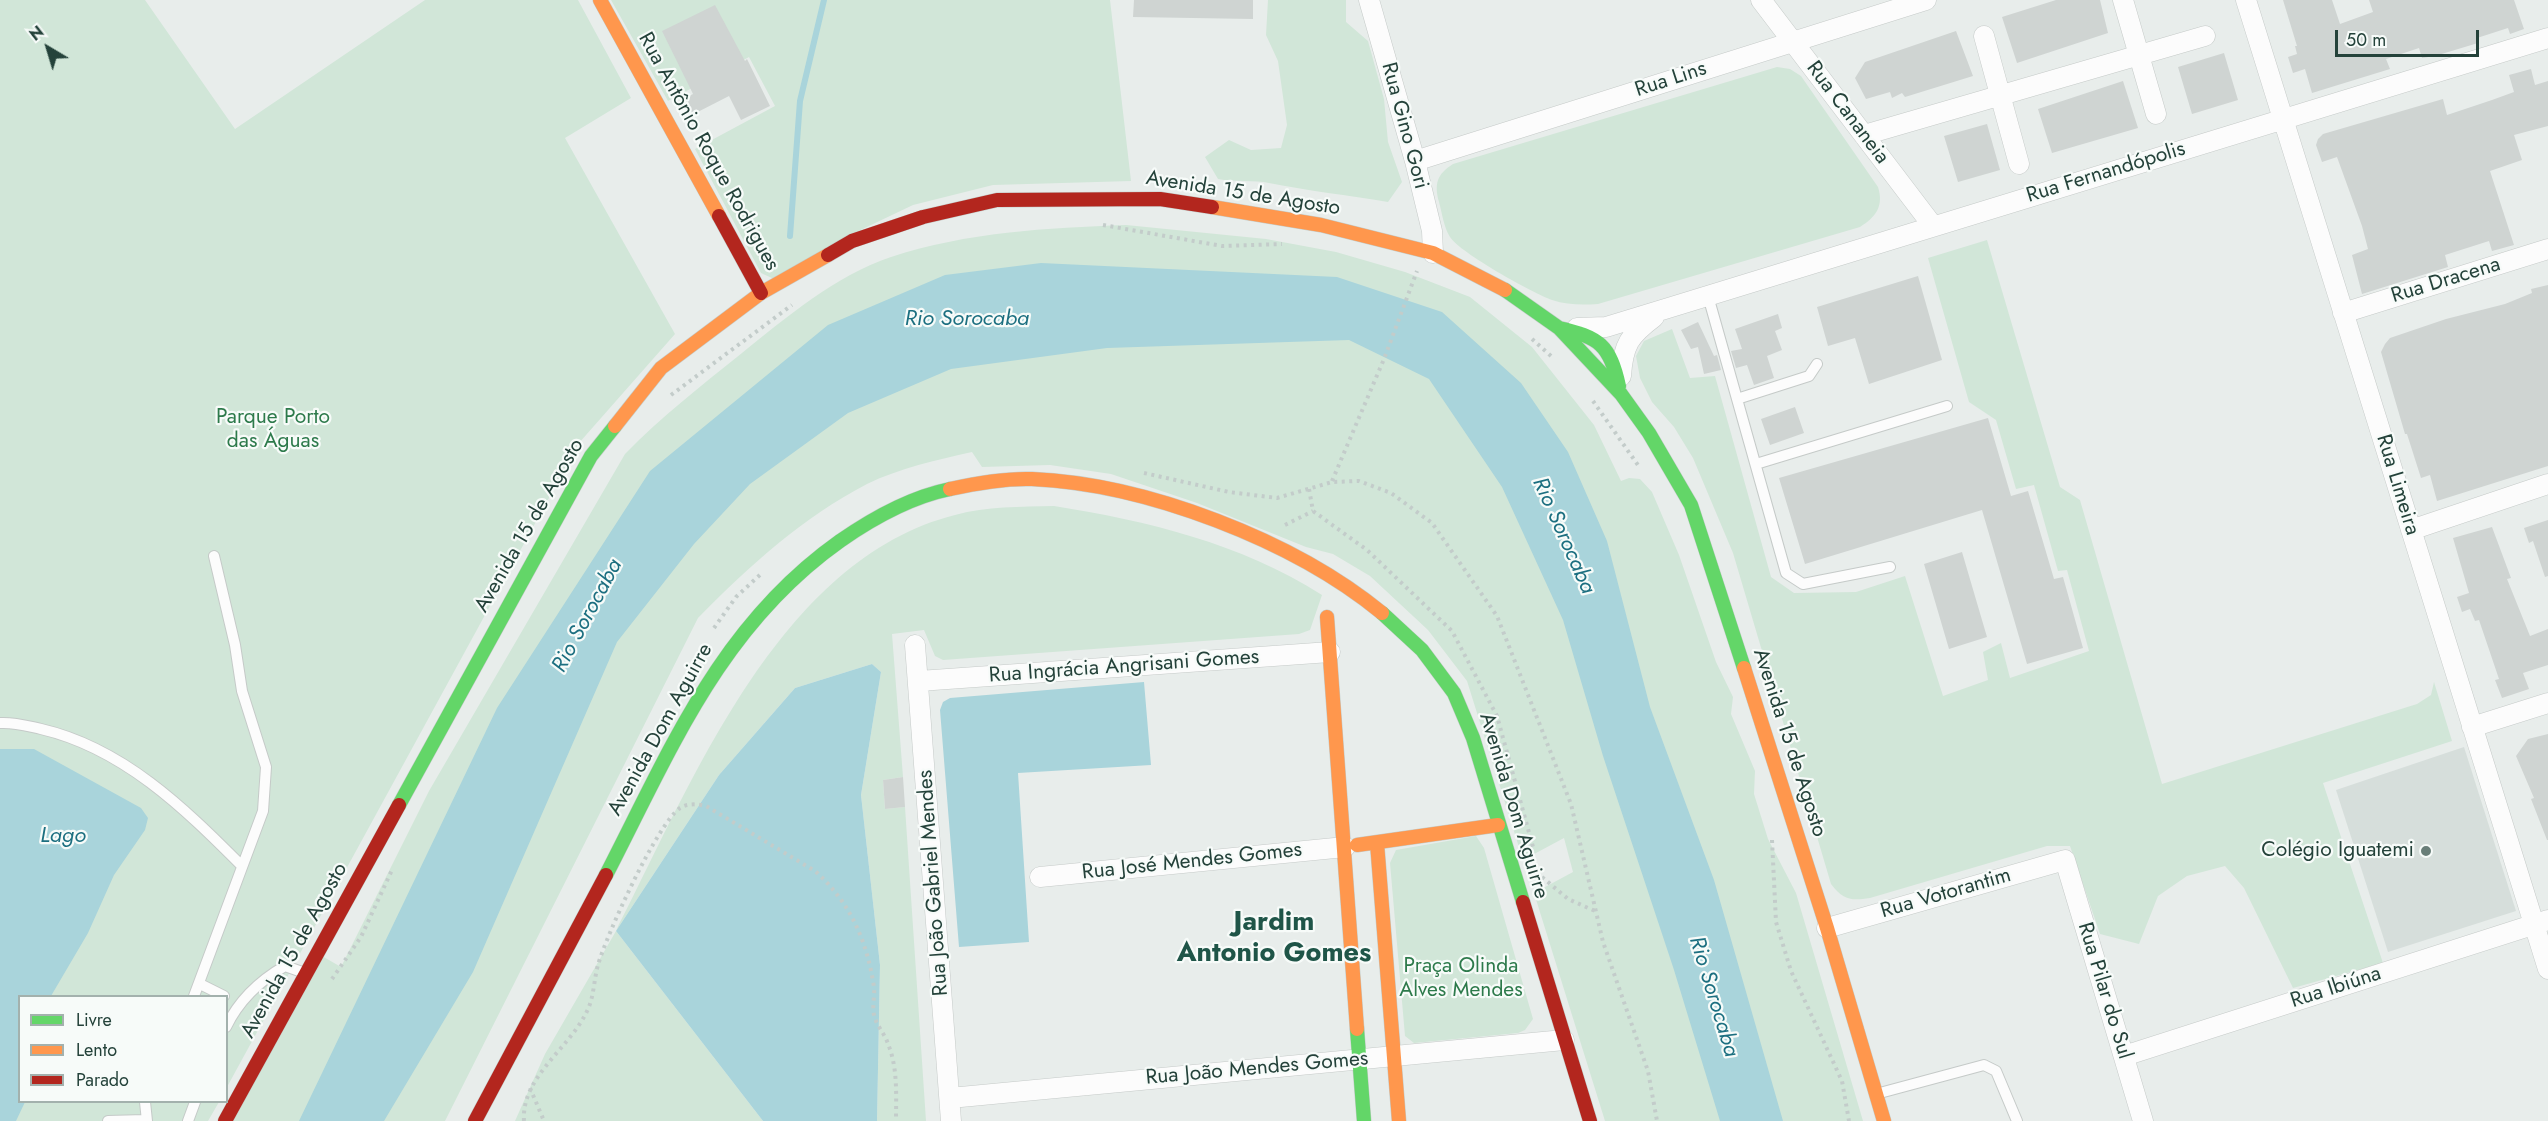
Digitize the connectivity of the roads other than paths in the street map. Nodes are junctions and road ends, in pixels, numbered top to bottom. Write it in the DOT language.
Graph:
graph roads {
  1 [pos="600,0"];
  2 [pos="1369,0"];
  3 [pos="1761,0"];
  4 [pos="1926,0"];
  5 [pos="2123,0"];
  6 [pos="2246,0"];
  7 [pos="1984,36"];
  8 [pos="2205,36"];
  9 [pos="2548,38"];
  10 [pos="1793,42"];
  11 [pos="2139,55"];
  12 [pos="2000,96"];
  13 [pos="2156,114"];
  14 [pos="2283,118"];
  15 [pos="1864,135"];
  16 [pos="1415,160"];
  17 [pos="2019,164"];
  18 [pos="1933,226"];
  19 [pos="2548,249"];
  20 [pos="1432,253"];
  21 [pos="761,293"];
  22 [pos="1708,296"];
  23 [pos="1665,309"];
  24 [pos="2343,313"];
  25 [pos="1606,327"];
  26 [pos="1559,328"];
  27 [pos="1632,334"];
  28 [pos="1579,338"];
  29 [pos="1604,364"];
  30 [pos="1817,364"];
  31 [pos="1621,394"];
  32 [pos="1737,399"];
  33 [pos="1947,406"];
  34 [pos="1756,464"];
  35 [pos="2548,484"];
  36 [pos="2410,530"];
  37 [pos="214,556"];
  38 [pos="1890,567"];
  39 [pos="1328,617"];
  40 [pos="915,645"];
  41 [pos="1330,652"];
  42 [pos="919,681"];
  43 [pos="2548,703"];
  44 [pos="0,723"];
  45 [pos="2472,727"];
  46 [pos="1498,825"];
  47 [pos="1377,843"];
  48 [pos="1345,847"];
  49 [pos="2065,860"];
  50 [pos="241,865"];
  51 [pos="1040,878"];
  52 [pos="2541,923"];
  53 [pos="1827,928"];
  54 [pos="2548,969"];
  55 [pos="306,973"];
  56 [pos="200,984"];
  57 [pos="194,995"];
  58 [pos="221,995"];
  59 [pos="228,999"];
  60 [pos="239,1005"];
  61 [pos="228,1024"];
  62 [pos="1564,1040"];
  63 [pos="1395,1056"];
  64 [pos="2124,1056"];
  65 [pos="1360,1059"];
  66 [pos="1876,1094"];
  67 [pos="950,1098"];
  68 [pos="145,1103"];
  69 [pos="194,1103"];
  70 [pos="146,1120"];
  71 [pos="108,1121"];
  72 [pos="188,1121"];
  73 [pos="225,1121"];
  74 [pos="475,1121"];
  75 [pos="951,1121"];
  76 [pos="1364,1121"];
  77 [pos="1399,1121"];
  78 [pos="1590,1121"];
  79 [pos="1884,1121"];
  80 [pos="2017,1121"];
  81 [pos="2143,1121"];
  1 -- 21 [label="main road, Rua Antônio Roque Rodrigues"];
  2 -- 16 [label="street, Rua Gino Gori"];
  3 -- 10 [label="street, Rua Cananeia"];
  4 -- 10 [label="street, Rua Lins"];
  5 -- 11 [label="street"];
  6 -- 14 [label="street, Rua Limeira"];
  7 -- 12 [label="street"];
  8 -- 11 [label="street"];
  9 -- 14 [label="street, Rua Fernandópolis"];
  10 -- 15 [label="street, Rua Cananeia"];
  10 -- 16 [label="street, Rua Lins"];
  11 -- 12 [label="street"];
  11 -- 13 [label="street"];
  12 -- 15 [label="street"];
  12 -- 17 [label="street"];
  14 -- 18 [label="street, Rua Fernandópolis"];
  14 -- 24 [label="street, Rua Limeira"];
  15 -- 18 [label="street, Rua Cananeia"];
  16 -- 20 [label="street, Rua Gino Gori"];
  18 -- 22 [label="street, Rua Fernandópolis"];
  19 -- 24 [label="street, Rua Dracena"];
  20 -- 21 [label="main road, Avenida 15 de Agosto"];
  20 -- 26 [label="main road, Avenida 15 de Agosto"];
  21 -- 55 [label="main road, Avenida 15 de Agosto"];
  22 -- 23 [label="street, Rua Fernandópolis"];
  22 -- 32 [label="lane"];
  23 -- 25 [label="street, Rua Fernandópolis"];
  23 -- 27 [label="street, Rua Fernandópolis"];
  24 -- 36 [label="street, Rua Limeira"];
  25 -- 26 [label="street, Rua Fernandópolis"];
  25 -- 28 [label="street"];
  26 -- 28 [label="main road, Avenida 15 de Agosto"];
  27 -- 29 [label="street, Rua Fernandópolis"];
  27 -- 31 [label="street"];
  28 -- 29 [label="main road, Avenida 15 de Agosto"];
  28 -- 29 [label="main road, Avenida 15 de Agosto"];
  29 -- 31 [label="main road, Avenida 15 de Agosto"];
  30 -- 32 [label="lane"];
  31 -- 53 [label="main road, Avenida 15 de Agosto"];
  32 -- 34 [label="lane"];
  33 -- 34 [label="lane"];
  34 -- 38 [label="lane"];
  35 -- 36 [label="street"];
  36 -- 45 [label="street, Rua Limeira"];
  37 -- 50 [label="lane"];
  39 -- 41 [label="main road"];
  40 -- 42 [label="street, Rua João Gabriel Mendes"];
  41 -- 42 [label="street, Rua Ingrácia Angrisani Gomes"];
  41 -- 48 [label="main road"];
  42 -- 67 [label="street, Rua João Gabriel Mendes"];
  43 -- 45 [label="street"];
  44 -- 50 [label="lane"];
  45 -- 52 [label="street, Rua Limeira"];
  46 -- 47 [label="main road"];
  46 -- 62 [label="main road, Avenida Dom Aguirre"];
  46 -- 74 [label="main road, Avenida Dom Aguirre"];
  47 -- 48 [label="main road"];
  47 -- 63 [label="main road"];
  48 -- 51 [label="street, Rua José Mendes Gomes"];
  48 -- 65 [label="main road"];
  49 -- 53 [label="street, Rua Votorantim"];
  49 -- 64 [label="street, Rua Pilar do Sul"];
  50 -- 56 [label="lane"];
  52 -- 54 [label="street, Rua Limeira"];
  52 -- 64 [label="street, Rua Ibiúna"];
  53 -- 66 [label="main road, Avenida 15 de Agosto"];
  55 -- 60 [label="lane"];
  55 -- 73 [label="main road, Avenida 15 de Agosto"];
  56 -- 57 [label="lane"];
  56 -- 58 [label="lane"];
  59 -- 60 [label="lane"];
  60 -- 61 [label="lane"];
  62 -- 63 [label="street, Rua João Mendes Gomes"];
  62 -- 78 [label="main road, Avenida Dom Aguirre"];
  63 -- 65 [label="street, Rua João Mendes Gomes"];
  63 -- 77 [label="main road"];
  64 -- 81 [label="street, Rua Pilar do Sul"];
  65 -- 67 [label="street, Rua João Mendes Gomes"];
  65 -- 76 [label="main road"];
  66 -- 79 [label="main road, Avenida 15 de Agosto"];
  66 -- 80 [label="lane"];
  67 -- 75 [label="street, Rua João Gabriel Mendes"];
  68 -- 70 [label="lane"];
  69 -- 72 [label="lane"];
  70 -- 71 [label="lane"];
}
